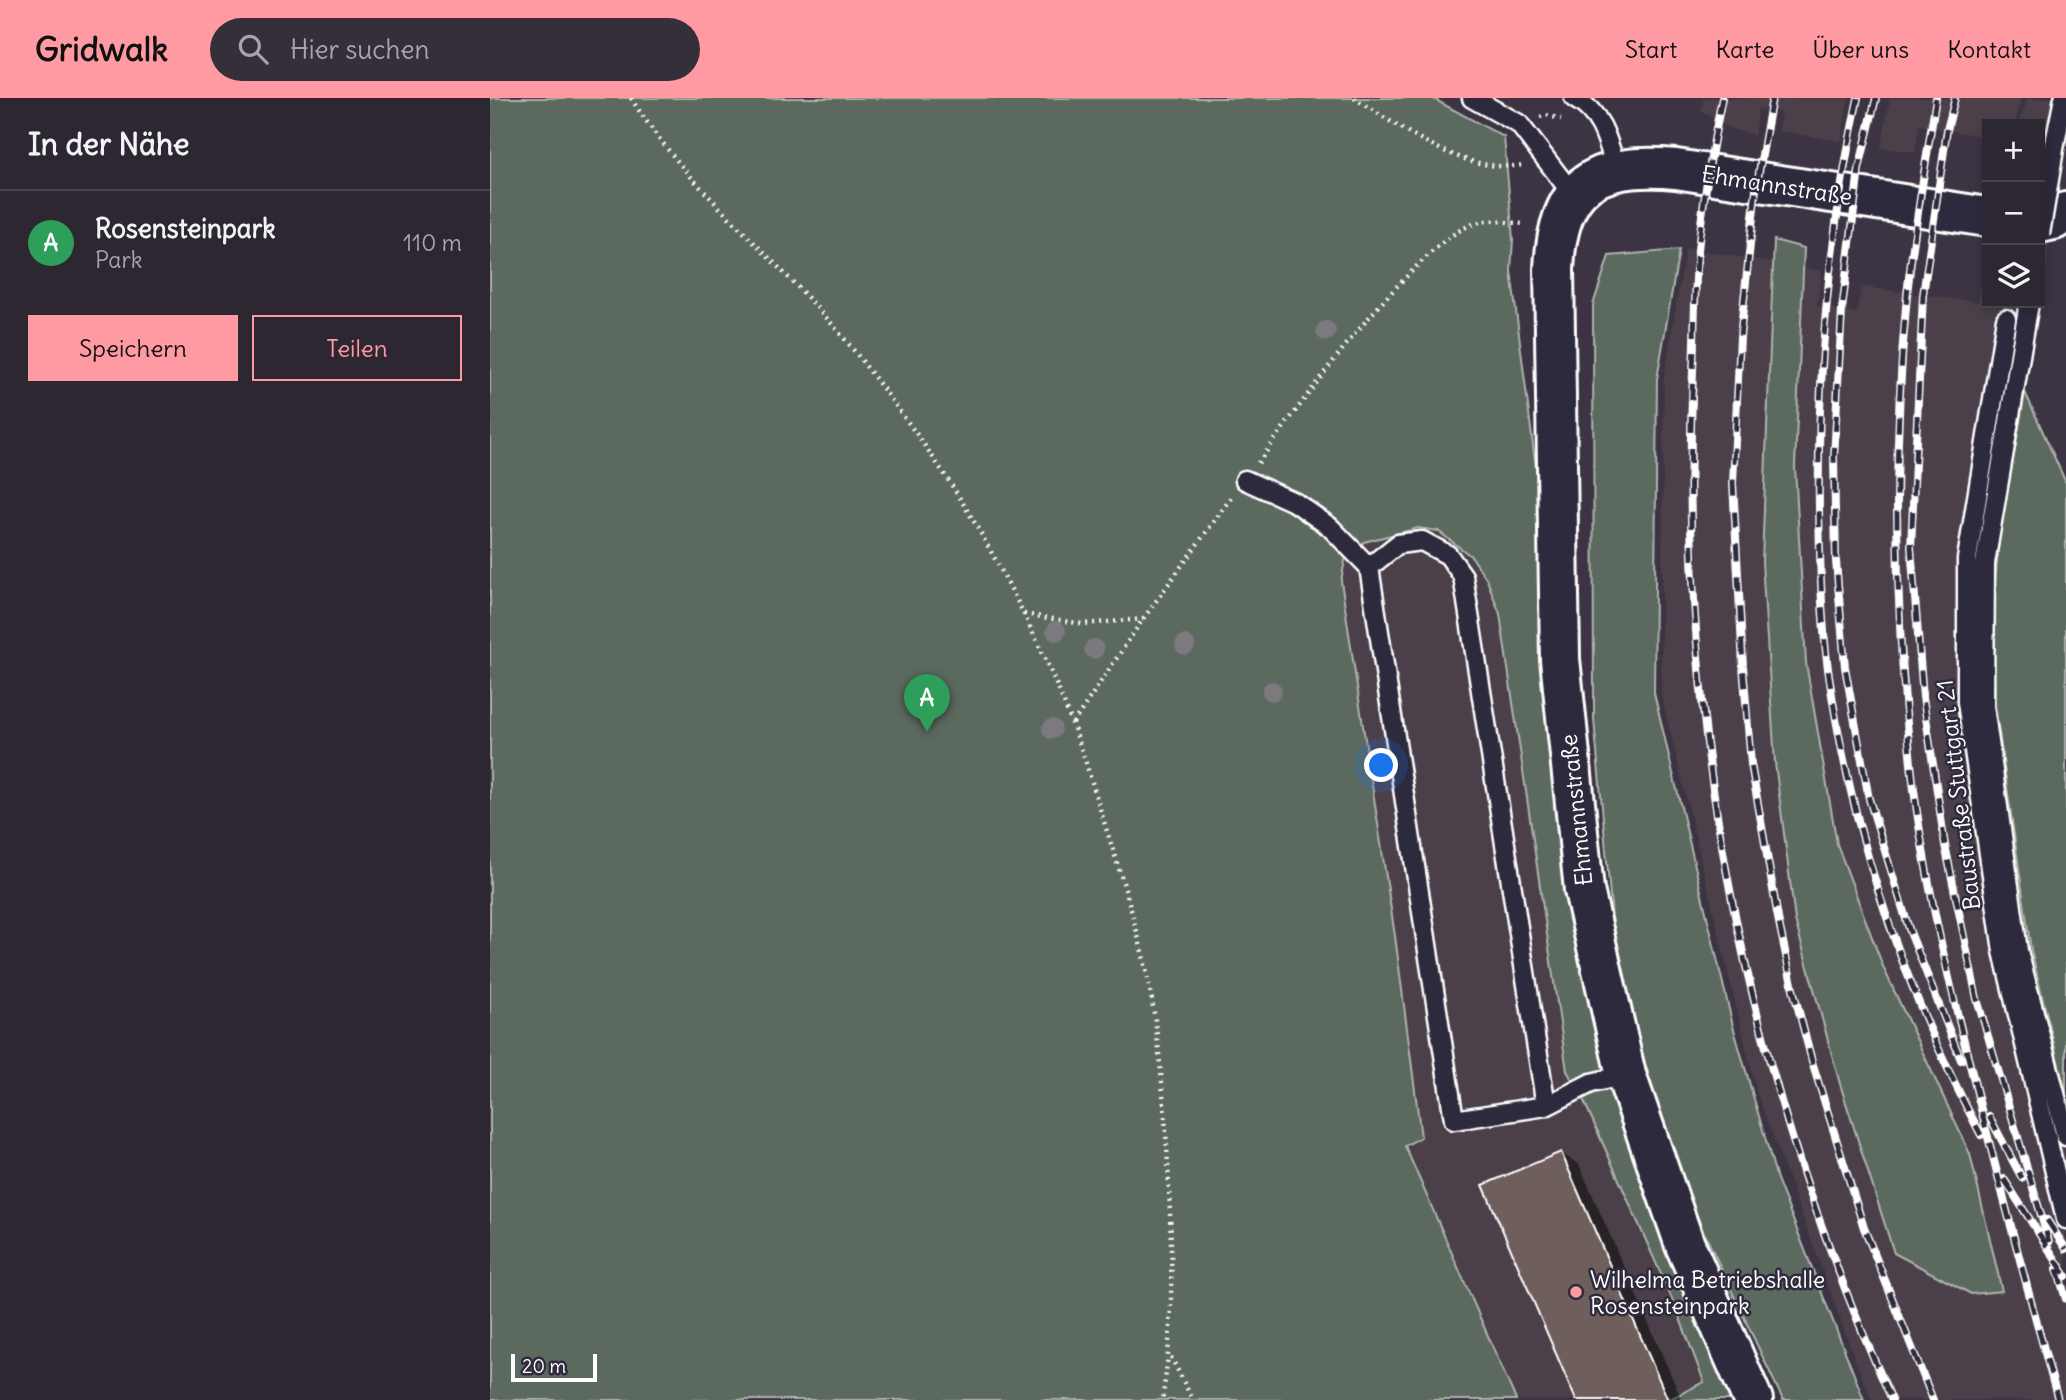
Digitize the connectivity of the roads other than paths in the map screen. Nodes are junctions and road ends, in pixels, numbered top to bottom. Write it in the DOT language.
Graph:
graph roads {
  1 [pos="1472,98"];
  2 [pos="1574,98"];
  3 [pos="2064,98"];
  4 [pos="1616,169"];
  5 [pos="1574,196"];
  6 [pos="2045,201"];
  7 [pos="2066,212"];
  8 [pos="1982,216"];
  9 [pos="2045,222"];
  10 [pos="2028,310"];
  11 [pos="2006,319"];
  12 [pos="1245,480"];
  13 [pos="1369,567"];
  14 [pos="1626,1075"];
  15 [pos="1546,1106"];
  16 [pos="2066,1136"];
  17 [pos="2066,1219"];
  18 [pos="1753,1400"];
  1 -- 5 [label="lane"];
  2 -- 4 [label="lane"];
  3 -- 6 [label="lane, bridge"];
  4 -- 5 [label="street, Ehmannstraße"];
  4 -- 8 [label="street, Ehmannstraße"];
  5 -- 14 [label="street, Ehmannstraße"];
  7 -- 9 [label="street"];
  10 -- 16 [label="lane, Baustraße Stuttgart 21"];
  11 -- 17 [label="lane, Baustraße Stuttgart 21"];
  12 -- 13 [label="lane"];
  13 -- 15 [label="lane"];
  13 -- 15 [label="lane"];
  14 -- 15 [label="lane"];
  14 -- 18 [label="street, Ehmannstraße"];
}
